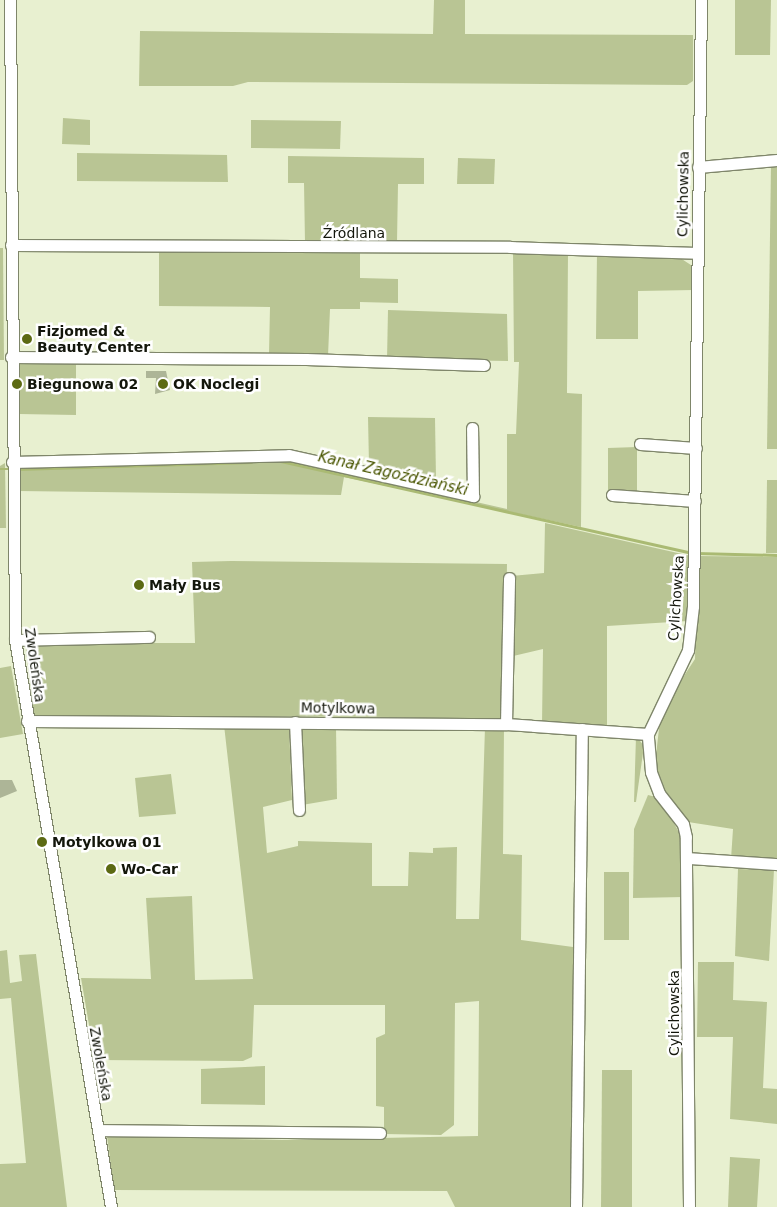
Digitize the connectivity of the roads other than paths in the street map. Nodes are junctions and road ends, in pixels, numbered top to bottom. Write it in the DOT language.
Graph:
graph roads {
  1 [pos="10,0"];
  2 [pos="701,0"];
  3 [pos="777,160"];
  4 [pos="698,167"];
  5 [pos="11,245"];
  6 [pos="697,253"];
  7 [pos="12,357"];
  8 [pos="484,365"];
  9 [pos="0,414"];
  10 [pos="12,414"];
  11 [pos="472,428"];
  12 [pos="640,444"];
  13 [pos="696,448"];
  14 [pos="12,467"];
  15 [pos="612,495"];
  16 [pos="696,501"];
  17 [pos="509,578"];
  18 [pos="150,637"];
  19 [pos="15,640"];
  20 [pos="27,721"];
  21 [pos="295,722"];
  22 [pos="506,724"];
  23 [pos="582,729"];
  24 [pos="648,734"];
  25 [pos="299,810"];
  26 [pos="688,858"];
  27 [pos="777,864"];
  28 [pos="98,1130"];
  29 [pos="380,1133"];
  30 [pos="110,1207"];
  31 [pos="576,1207"];
  32 [pos="689,1207"];
  1 -- 5 [label="street, Zwoleńska"];
  2 -- 4 [label="street, Cylichowska"];
  3 -- 4 [label="street"];
  4 -- 6 [label="street, Cylichowska"];
  5 -- 6 [label="street, Źródlana"];
  5 -- 7 [label="street, Zwoleńska"];
  6 -- 13 [label="street, Cylichowska"];
  7 -- 8 [label="street"];
  7 -- 10 [label="street, Zwoleńska"];
  9 -- 10 [label="street"];
  10 -- 14 [label="street, Zwoleńska"];
  11 -- 14 [label="street"];
  12 -- 13 [label="street"];
  13 -- 16 [label="street, Cylichowska"];
  14 -- 19 [label="street, Zwoleńska"];
  15 -- 16 [label="street"];
  16 -- 24 [label="street, Cylichowska"];
  17 -- 22 [label="street"];
  18 -- 19 [label="street"];
  19 -- 20 [label="street, Zwoleńska"];
  20 -- 21 [label="street, Motylkowa"];
  20 -- 28 [label="street, Zwoleńska"];
  21 -- 22 [label="street, Motylkowa"];
  21 -- 25 [label="street"];
  22 -- 23 [label="street, Motylkowa"];
  23 -- 24 [label="street, Motylkowa"];
  23 -- 31 [label="street"];
  24 -- 26 [label="street, Cylichowska"];
  26 -- 27 [label="street"];
  26 -- 32 [label="street, Cylichowska"];
  28 -- 29 [label="street"];
  28 -- 30 [label="street, Zwoleńska"];
}
